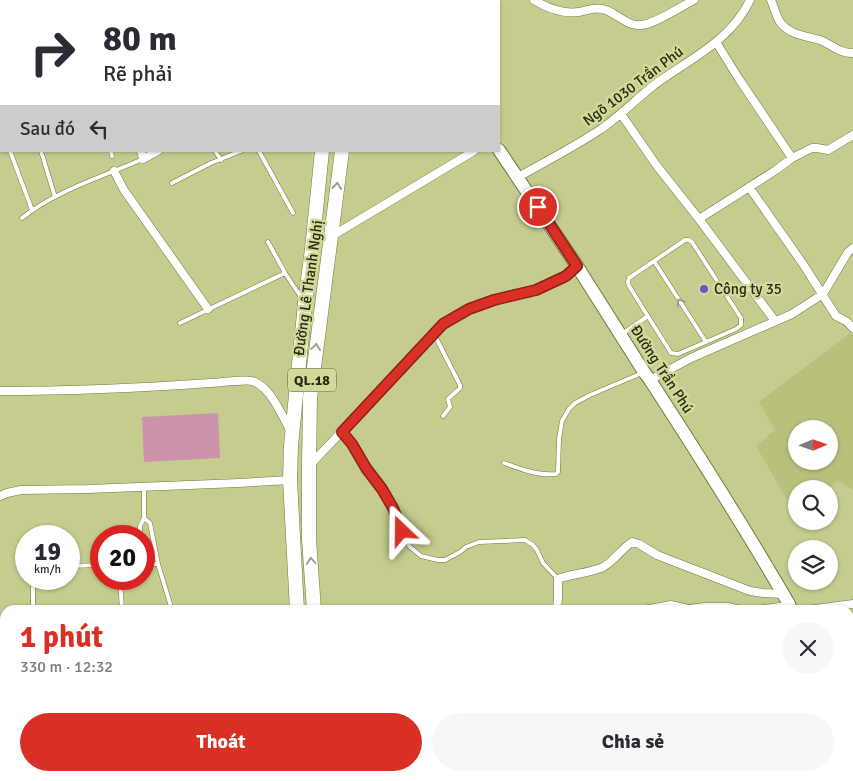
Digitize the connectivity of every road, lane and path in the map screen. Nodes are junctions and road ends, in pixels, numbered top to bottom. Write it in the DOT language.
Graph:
graph roads {
  1 [pos="534,0"];
  2 [pos="694,0"];
  3 [pos="750,0"];
  4 [pos="771,0"];
  5 [pos="716,42"];
  6 [pos="853,53"];
  7 [pos="621,114"];
  8 [pos="853,135"];
  9 [pos="500,151"];
  10 [pos="11,152"];
  11 [pos="41,152"];
  12 [pos="216,152"];
  13 [pos="239,152"];
  14 [pos="260,152"];
  15 [pos="322,152"];
  16 [pos="342,152"];
  17 [pos="472,152"];
  18 [pos="142,155"];
  19 [pos="792,158"];
  20 [pos="220,160"];
  21 [pos="114,172"];
  22 [pos="518,178"];
  23 [pos="172,184"];
  24 [pos="749,187"];
  25 [pos="55,197"];
  26 [pos="32,210"];
  27 [pos="293,213"];
  28 [pos="22,218"];
  29 [pos="699,219"];
  30 [pos="332,236"];
  31 [pos="268,242"];
  32 [pos="853,248"];
  33 [pos="654,262"];
  34 [pos="577,266"];
  35 [pos="285,273"];
  36 [pos="823,294"];
  37 [pos="305,303"];
  38 [pos="208,309"];
  39 [pos="648,316"];
  40 [pos="775,322"];
  41 [pos="180,323"];
  42 [pos="853,328"];
  43 [pos="434,334"];
  44 [pos="620,335"];
  45 [pos="706,342"];
  46 [pos="647,376"];
  47 [pos="0,391"];
  48 [pos="443,416"];
  49 [pos="342,432"];
  50 [pos="292,434"];
  51 [pos="504,463"];
  52 [pos="309,467"];
  53 [pos="290,480"];
  54 [pos="144,486"];
  55 [pos="0,496"];
  56 [pos="144,518"];
  57 [pos="140,525"];
  58 [pos="158,564"];
  59 [pos="558,579"];
  60 [pos="33,590"];
  61 [pos="121,590"];
  62 [pos="788,602"];
  63 [pos="33,605"];
  64 [pos="122,605"];
  65 [pos="170,605"];
  66 [pos="297,605"];
  67 [pos="314,605"];
  68 [pos="557,605"];
  69 [pos="660,605"];
  70 [pos="680,605"];
  71 [pos="704,605"];
  72 [pos="728,605"];
  73 [pos="771,605"];
  1 -- 2 [label="street"];
  3 -- 5 [label="street, Ngõ 1030 Trần Phú"];
  4 -- 6 [label="street"];
  5 -- 7 [label="street, Ngõ 1030 Trần Phú"];
  5 -- 19 [label="street"];
  7 -- 22 [label="street, Ngõ 1030 Trần Phú"];
  7 -- 29 [label="street"];
  8 -- 19 [label="street"];
  9 -- 22 [label="main road, Đường Trần Phú"];
  10 -- 26 [label="lane"];
  11 -- 25 [label="lane"];
  12 -- 20 [label="lane"];
  13 -- 20 [label="lane"];
  14 -- 27 [label="lane"];
  15 -- 37 [label="highway, Đường Lê Thanh Nghị / QL.18"];
  30 -- 16 [label="highway, Đường Lê Thanh Nghị / QL.18, one-way"];
  17 -- 30 [label="street"];
  18 -- 21 [label="lane"];
  19 -- 24 [label="street"];
  20 -- 23 [label="lane"];
  21 -- 25 [label="lane"];
  21 -- 38 [label="street"];
  22 -- 34 [label="main road, Đường Trần Phú"];
  24 -- 29 [label="street"];
  24 -- 36 [label="street"];
  25 -- 26 [label="lane"];
  26 -- 28 [label="lane"];
  29 -- 40 [label="street"];
  52 -- 30 [label="highway, Đường Lê Thanh Nghị / QL.18, one-way"];
  31 -- 35 [label="lane"];
  32 -- 36 [label="street"];
  33 -- 39 [label="lane"];
  45 -- 33 [label="lane, one-way"];
  33 -- 45 [label="lane"];
  34 -- 43 [label="street"];
  34 -- 44 [label="main road, Đường Trần Phú"];
  35 -- 37 [label="lane"];
  35 -- 38 [label="lane"];
  36 -- 40 [label="street"];
  36 -- 42 [label="street"];
  37 -- 50 [label="highway, Đường Lê Thanh Nghị / QL.18"];
  38 -- 41 [label="lane"];
  39 -- 44 [label="lane"];
  39 -- 45 [label="lane"];
  40 -- 46 [label="street"];
  43 -- 48 [label="lane"];
  43 -- 49 [label="street"];
  44 -- 46 [label="main road, Đường Trần Phú"];
  46 -- 51 [label="lane"];
  46 -- 62 [label="main road, Đường Trần Phú"];
  47 -- 50 [label="street"];
  49 -- 52 [label="street"];
  49 -- 59 [label="lane"];
  50 -- 53 [label="highway, Đường Lê Thanh Nghị / QL.18"];
  67 -- 52 [label="highway, Đường Lê Thanh Nghị / QL.18, one-way"];
  53 -- 54 [label="street"];
  53 -- 66 [label="highway, Đường Lê Thanh Nghị / QL.18"];
  54 -- 55 [label="street"];
  54 -- 56 [label="lane"];
  56 -- 57 [label="lane"];
  56 -- 58 [label="lane"];
  58 -- 65 [label="lane"];
  59 -- 62 [label="street"];
  59 -- 68 [label="street"];
  60 -- 63 [label="lane"];
  61 -- 64 [label="lane"];
  62 -- 73 [label="lane"];
  69 -- 70 [label="lane"];
  71 -- 72 [label="lane"];
}
